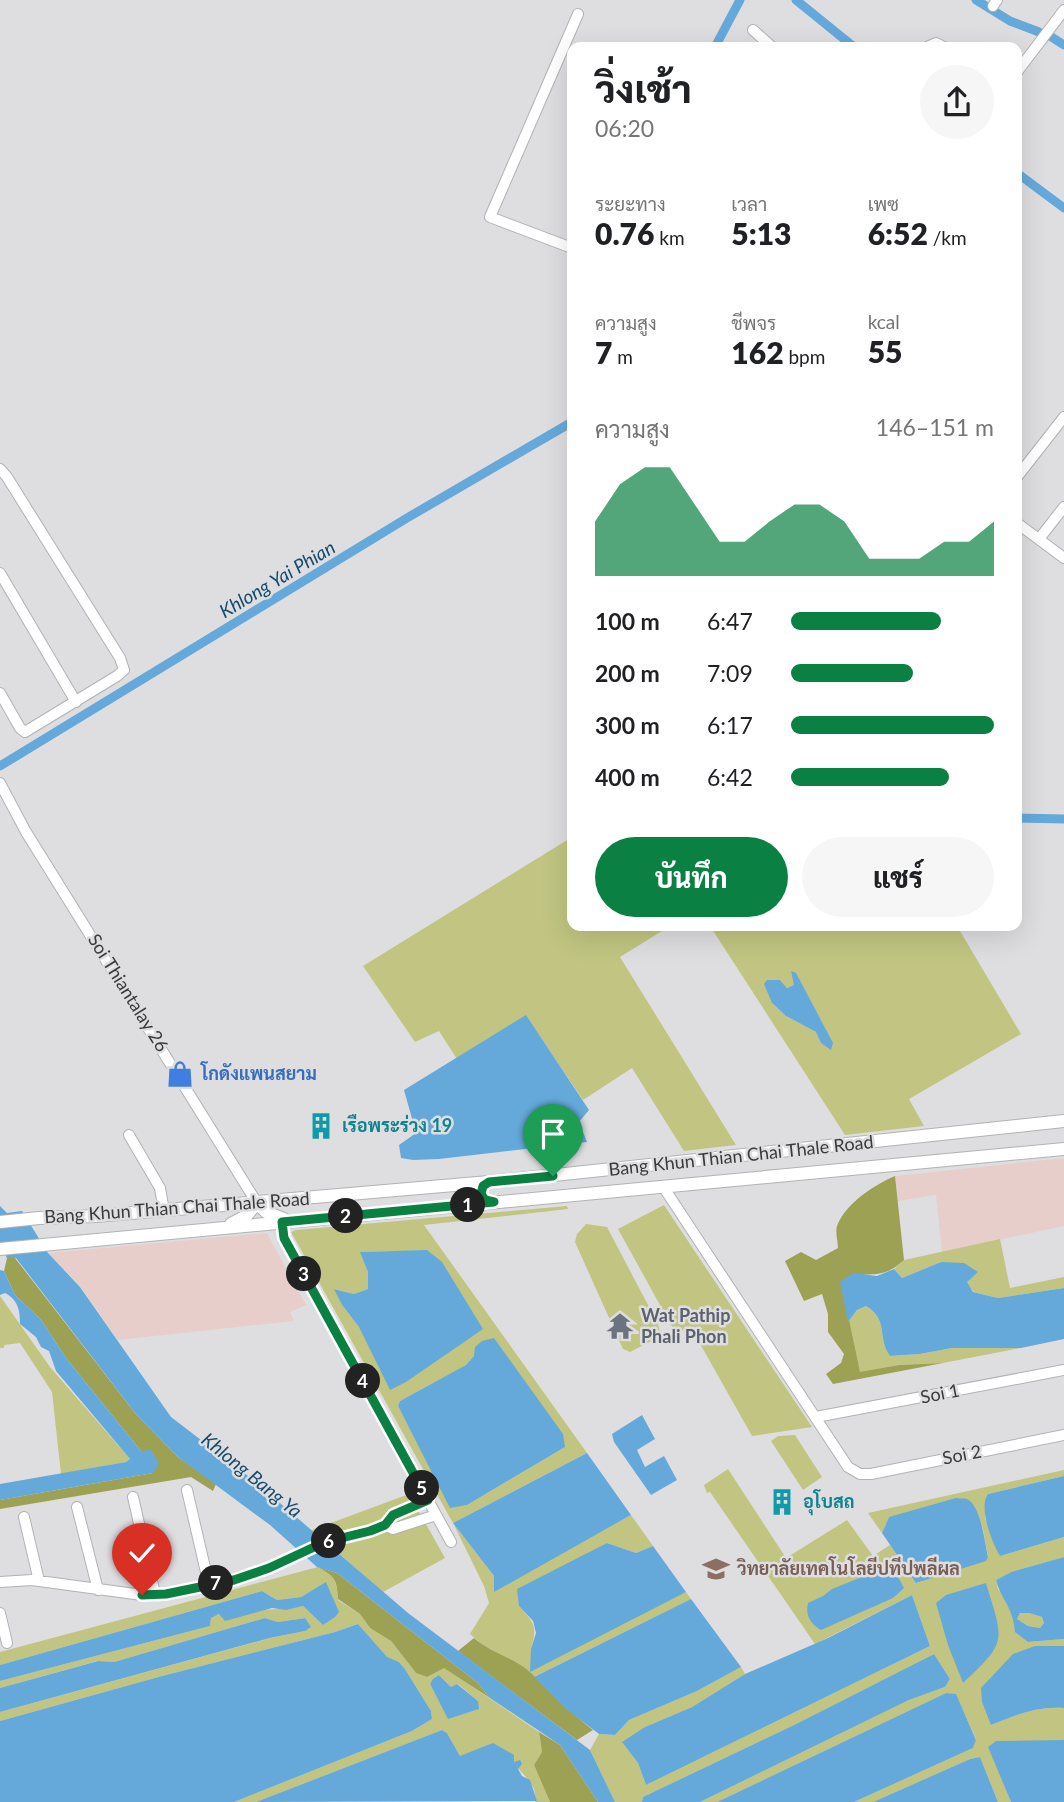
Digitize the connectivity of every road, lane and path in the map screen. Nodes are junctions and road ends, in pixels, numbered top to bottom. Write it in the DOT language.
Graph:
graph roads {
  1 [pos="1064,10"];
  2 [pos="578,14"];
  3 [pos="753,30"];
  4 [pos="766,42"];
  5 [pos="1022,65"];
  6 [pos="567,246"];
  7 [pos="1064,417"];
  8 [pos="0,469"];
  9 [pos="1022,471"];
  10 [pos="1064,507"];
  11 [pos="1022,527"];
  12 [pos="1039,539"];
  13 [pos="1064,558"];
  14 [pos="0,573"];
  15 [pos="0,693"];
  16 [pos="76,702"];
  17 [pos="0,783"];
  18 [pos="1064,1121"];
  19 [pos="130,1135"];
  20 [pos="1064,1149"];
  21 [pos="489,1182"];
  22 [pos="664,1188"];
  23 [pos="494,1202"];
  24 [pos="257,1203"];
  25 [pos="164,1211"];
  26 [pos="286,1221"];
  27 [pos="0,1222"];
  28 [pos="219,1228"];
  29 [pos="0,1250"];
  30 [pos="1064,1370"];
  31 [pos="816,1418"];
  32 [pos="1064,1435"];
  33 [pos="187,1490"];
  34 [pos="133,1497"];
  35 [pos="428,1500"];
  36 [pos="77,1507"];
  37 [pos="436,1516"];
  38 [pos="24,1517"];
  39 [pos="385,1525"];
  40 [pos="451,1542"];
  41 [pos="39,1581"];
  42 [pos="0,1582"];
  43 [pos="209,1585"];
  44 [pos="98,1590"];
  45 [pos="155,1594"];
  46 [pos="0,1613"];
  47 [pos="7,1643"];
  1 -- 5 [label="street"];
  2 -- 6 [label="street"];
  3 -- 4 [label="street"];
  7 -- 9 [label="street"];
  8 -- 16 [label="street"];
  10 -- 12 [label="street"];
  11 -- 12 [label="street"];
  12 -- 13 [label="street"];
  14 -- 16 [label="street"];
  15 -- 16 [label="street"];
  17 -- 24 [label="street, Soi Thiantalay 26"];
  18 -- 21 [label="main road, Bang Khun Thian Chai Thale Road"];
  19 -- 25 [label="street"];
  20 -- 22 [label="main road, Bang Khun Thian Chai Thale Road"];
  21 -- 23 [label="main road"];
  21 -- 24 [label="main road, Bang Khun Thian Chai Thale Road"];
  22 -- 23 [label="main road, Bang Khun Thian Chai Thale Road"];
  22 -- 31 [label="street"];
  23 -- 26 [label="main road, Bang Khun Thian Chai Thale Road"];
  24 -- 25 [label="main road, Bang Khun Thian Chai Thale Road"];
  24 -- 26 [label="main road"];
  24 -- 28 [label="main road"];
  25 -- 27 [label="main road, Bang Khun Thian Chai Thale Road"];
  26 -- 28 [label="main road, Bang Khun Thian Chai Thale Road"];
  26 -- 35 [label="street"];
  28 -- 29 [label="main road, Bang Khun Thian Chai Thale Road"];
  30 -- 31 [label="street, Soi 1"];
  31 -- 32 [label="street, Soi 2"];
  33 -- 43 [label="street"];
  34 -- 45 [label="street"];
  35 -- 37 [label="street"];
  35 -- 39 [label="street"];
  36 -- 44 [label="street"];
  37 -- 39 [label="street"];
  37 -- 40 [label="street"];
  38 -- 41 [label="street"];
  39 -- 43 [label="street"];
  41 -- 42 [label="street"];
  41 -- 44 [label="street"];
  43 -- 45 [label="street"];
  44 -- 45 [label="street"];
  46 -- 47 [label="street"];
}
